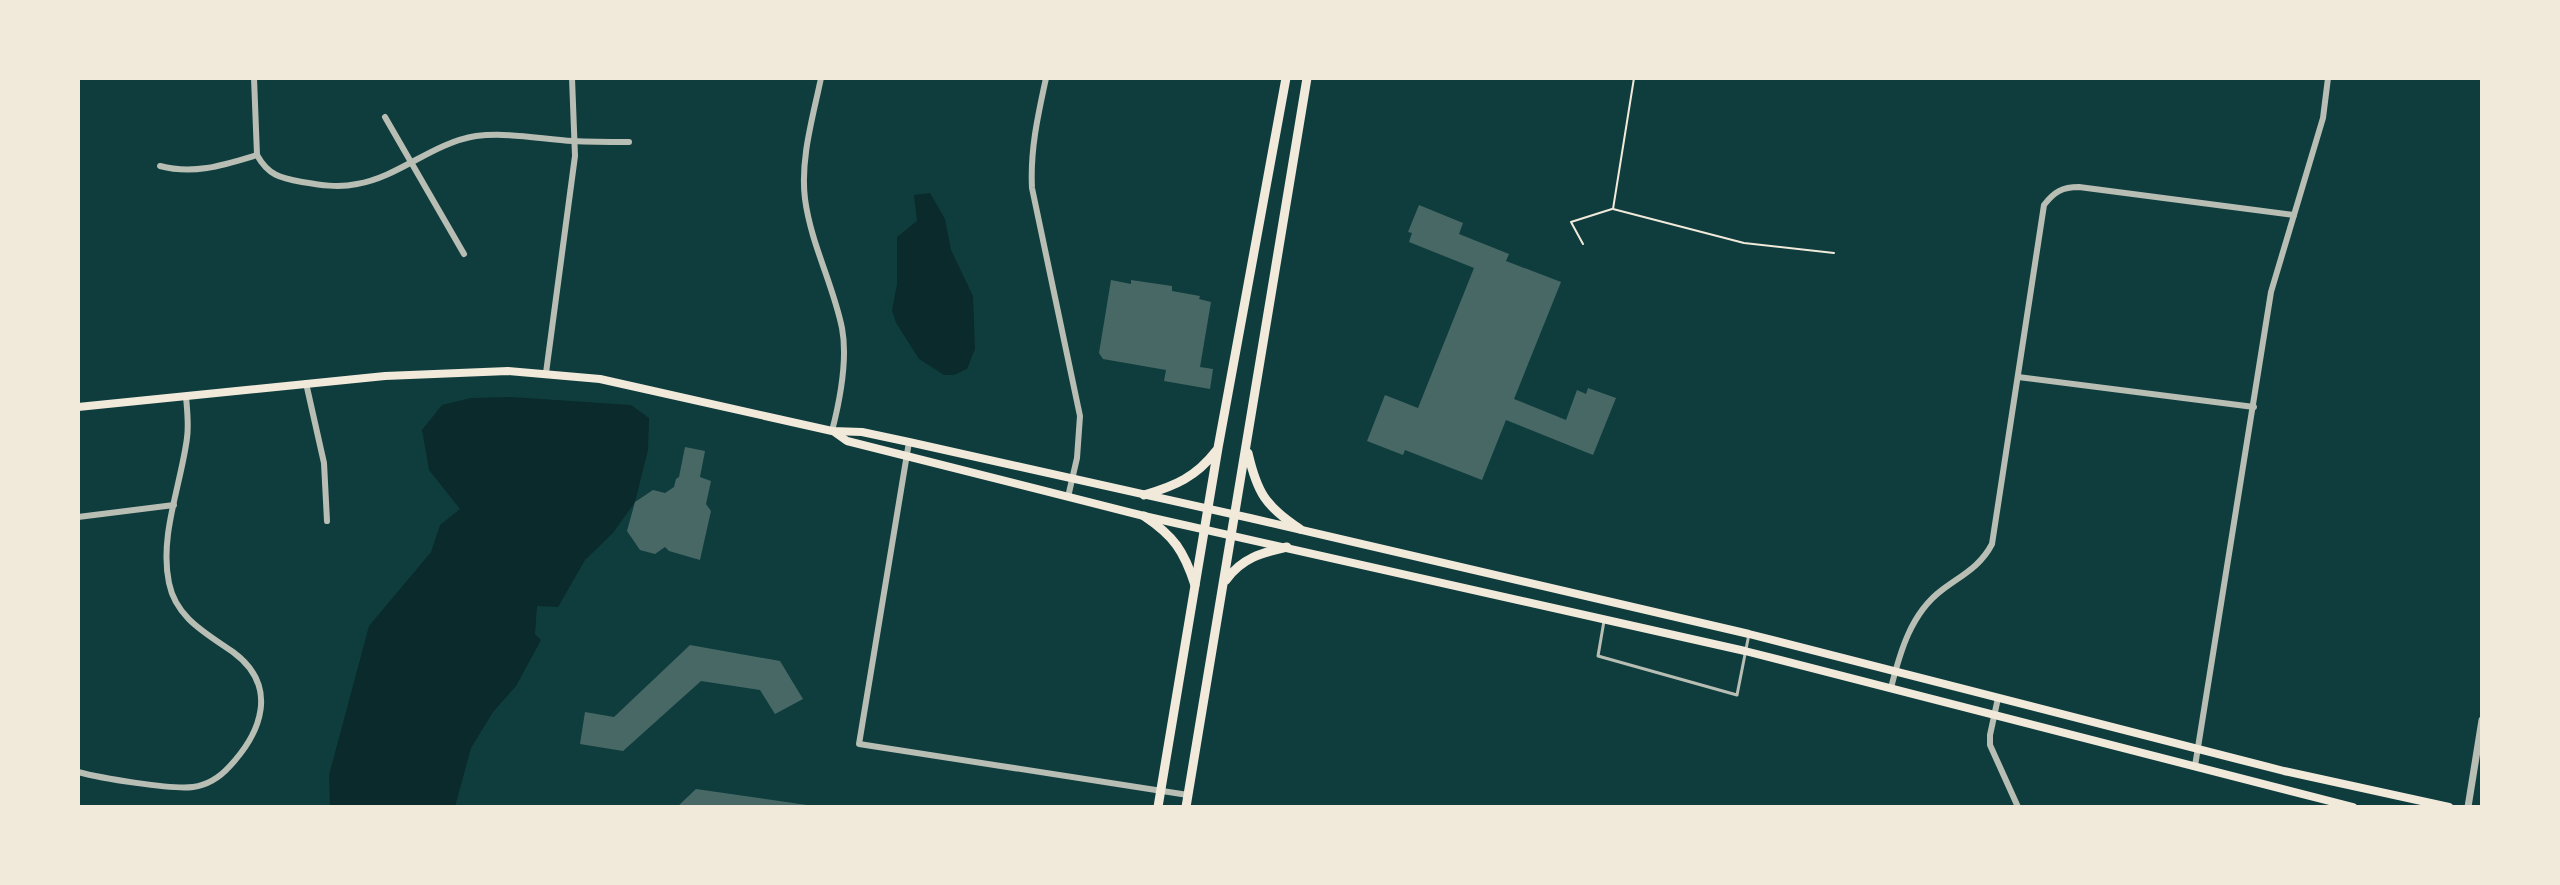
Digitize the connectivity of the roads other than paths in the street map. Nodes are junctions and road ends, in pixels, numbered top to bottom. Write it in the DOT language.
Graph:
graph roads {
  1 [pos="254,78"];
  2 [pos="572,78"];
  3 [pos="821,78"];
  4 [pos="1046,78"];
  5 [pos="1286,78"];
  6 [pos="1307,78"];
  7 [pos="2328,78"];
  8 [pos="385,117"];
  9 [pos="576,141"];
  10 [pos="629,142"];
  11 [pos="257,155"];
  12 [pos="411,162"];
  13 [pos="160,166"];
  14 [pos="2294,215"];
  15 [pos="464,254"];
  16 [pos="546,373"];
  17 [pos="2018,377"];
  18 [pos="306,383"];
  19 [pos="186,396"];
  20 [pos="78,407"];
  21 [pos="2254,407"];
  22 [pos="832,431"];
  23 [pos="909,442"];
  24 [pos="1218,448"];
  25 [pos="1247,449"];
  26 [pos="906,457"];
  27 [pos="1073,478"];
  28 [pos="1144,495"];
  29 [pos="1068,497"];
  30 [pos="174,505"];
  31 [pos="1209,508"];
  32 [pos="1235,514"];
  33 [pos="1144,516"];
  34 [pos="78,517"];
  35 [pos="327,521"];
  36 [pos="1205,529"];
  37 [pos="1300,529"];
  38 [pos="1231,535"];
  39 [pos="1287,547"];
  40 [pos="1224,583"];
  41 [pos="1195,588"];
  42 [pos="1604,619"];
  43 [pos="1749,634"];
  44 [pos="1745,651"];
  45 [pos="1895,671"];
  46 [pos="1891,688"];
  47 [pos="1998,698"];
  48 [pos="1994,715"];
  49 [pos="2482,720"];
  50 [pos="2199,749"];
  51 [pos="2195,766"];
  52 [pos="78,772"];
  53 [pos="1161,790"];
  54 [pos="1188,795"];
  55 [pos="1158,807"];
  56 [pos="1186,807"];
  57 [pos="2018,807"];
  58 [pos="2353,807"];
  59 [pos="2449,807"];
  60 [pos="2468,807"];
  1 -- 11 [label="street"];
  2 -- 9 [label="street"];
  3 -- 22 [label="street"];
  4 -- 27 [label="street"];
  5 -- 24 [label="main road"];
  6 -- 25 [label="main road"];
  7 -- 14 [label="street"];
  8 -- 12 [label="street"];
  9 -- 10 [label="street"];
  9 -- 12 [label="street"];
  9 -- 16 [label="street"];
  11 -- 12 [label="street"];
  11 -- 13 [label="street"];
  12 -- 15 [label="street"];
  14 -- 17 [label="street"];
  14 -- 21 [label="street"];
  16 -- 18 [label="main road"];
  16 -- 22 [label="main road"];
  17 -- 21 [label="street"];
  17 -- 45 [label="street"];
  18 -- 19 [label="main road"];
  18 -- 35 [label="street"];
  19 -- 20 [label="main road"];
  19 -- 30 [label="street"];
  21 -- 50 [label="street"];
  22 -- 23 [label="main road"];
  22 -- 26 [label="main road"];
  23 -- 26 [label="street"];
  23 -- 27 [label="main road"];
  24 -- 28 [label="main road"];
  24 -- 31 [label="main road"];
  25 -- 32 [label="main road"];
  25 -- 37 [label="main road"];
  26 -- 29 [label="main road"];
  26 -- 53 [label="street"];
  27 -- 28 [label="main road"];
  27 -- 29 [label="street"];
  28 -- 31 [label="main road"];
  29 -- 33 [label="main road"];
  30 -- 34 [label="street"];
  30 -- 52 [label="street"];
  31 -- 32 [label="main road"];
  31 -- 36 [label="main road"];
  32 -- 37 [label="main road"];
  32 -- 38 [label="main road"];
  33 -- 36 [label="main road"];
  33 -- 41 [label="main road"];
  36 -- 38 [label="main road"];
  36 -- 41 [label="main road"];
  37 -- 43 [label="main road"];
  38 -- 39 [label="main road"];
  38 -- 40 [label="main road"];
  39 -- 40 [label="main road"];
  39 -- 42 [label="main road"];
  40 -- 54 [label="main road"];
  41 -- 53 [label="main road"];
  42 -- 44 [label="main road"];
  42 -- 44 [label="lane"];
  43 -- 44 [label="lane"];
  43 -- 45 [label="main road"];
  44 -- 46 [label="main road"];
  45 -- 46 [label="street"];
  45 -- 47 [label="main road"];
  46 -- 48 [label="main road"];
  47 -- 48 [label="street"];
  47 -- 50 [label="main road"];
  48 -- 51 [label="main road"];
  48 -- 57 [label="street"];
  49 -- 60 [label="street"];
  50 -- 51 [label="street"];
  50 -- 59 [label="main road"];
  51 -- 58 [label="main road"];
  53 -- 54 [label="street"];
  53 -- 55 [label="main road"];
  54 -- 56 [label="main road"];
}
